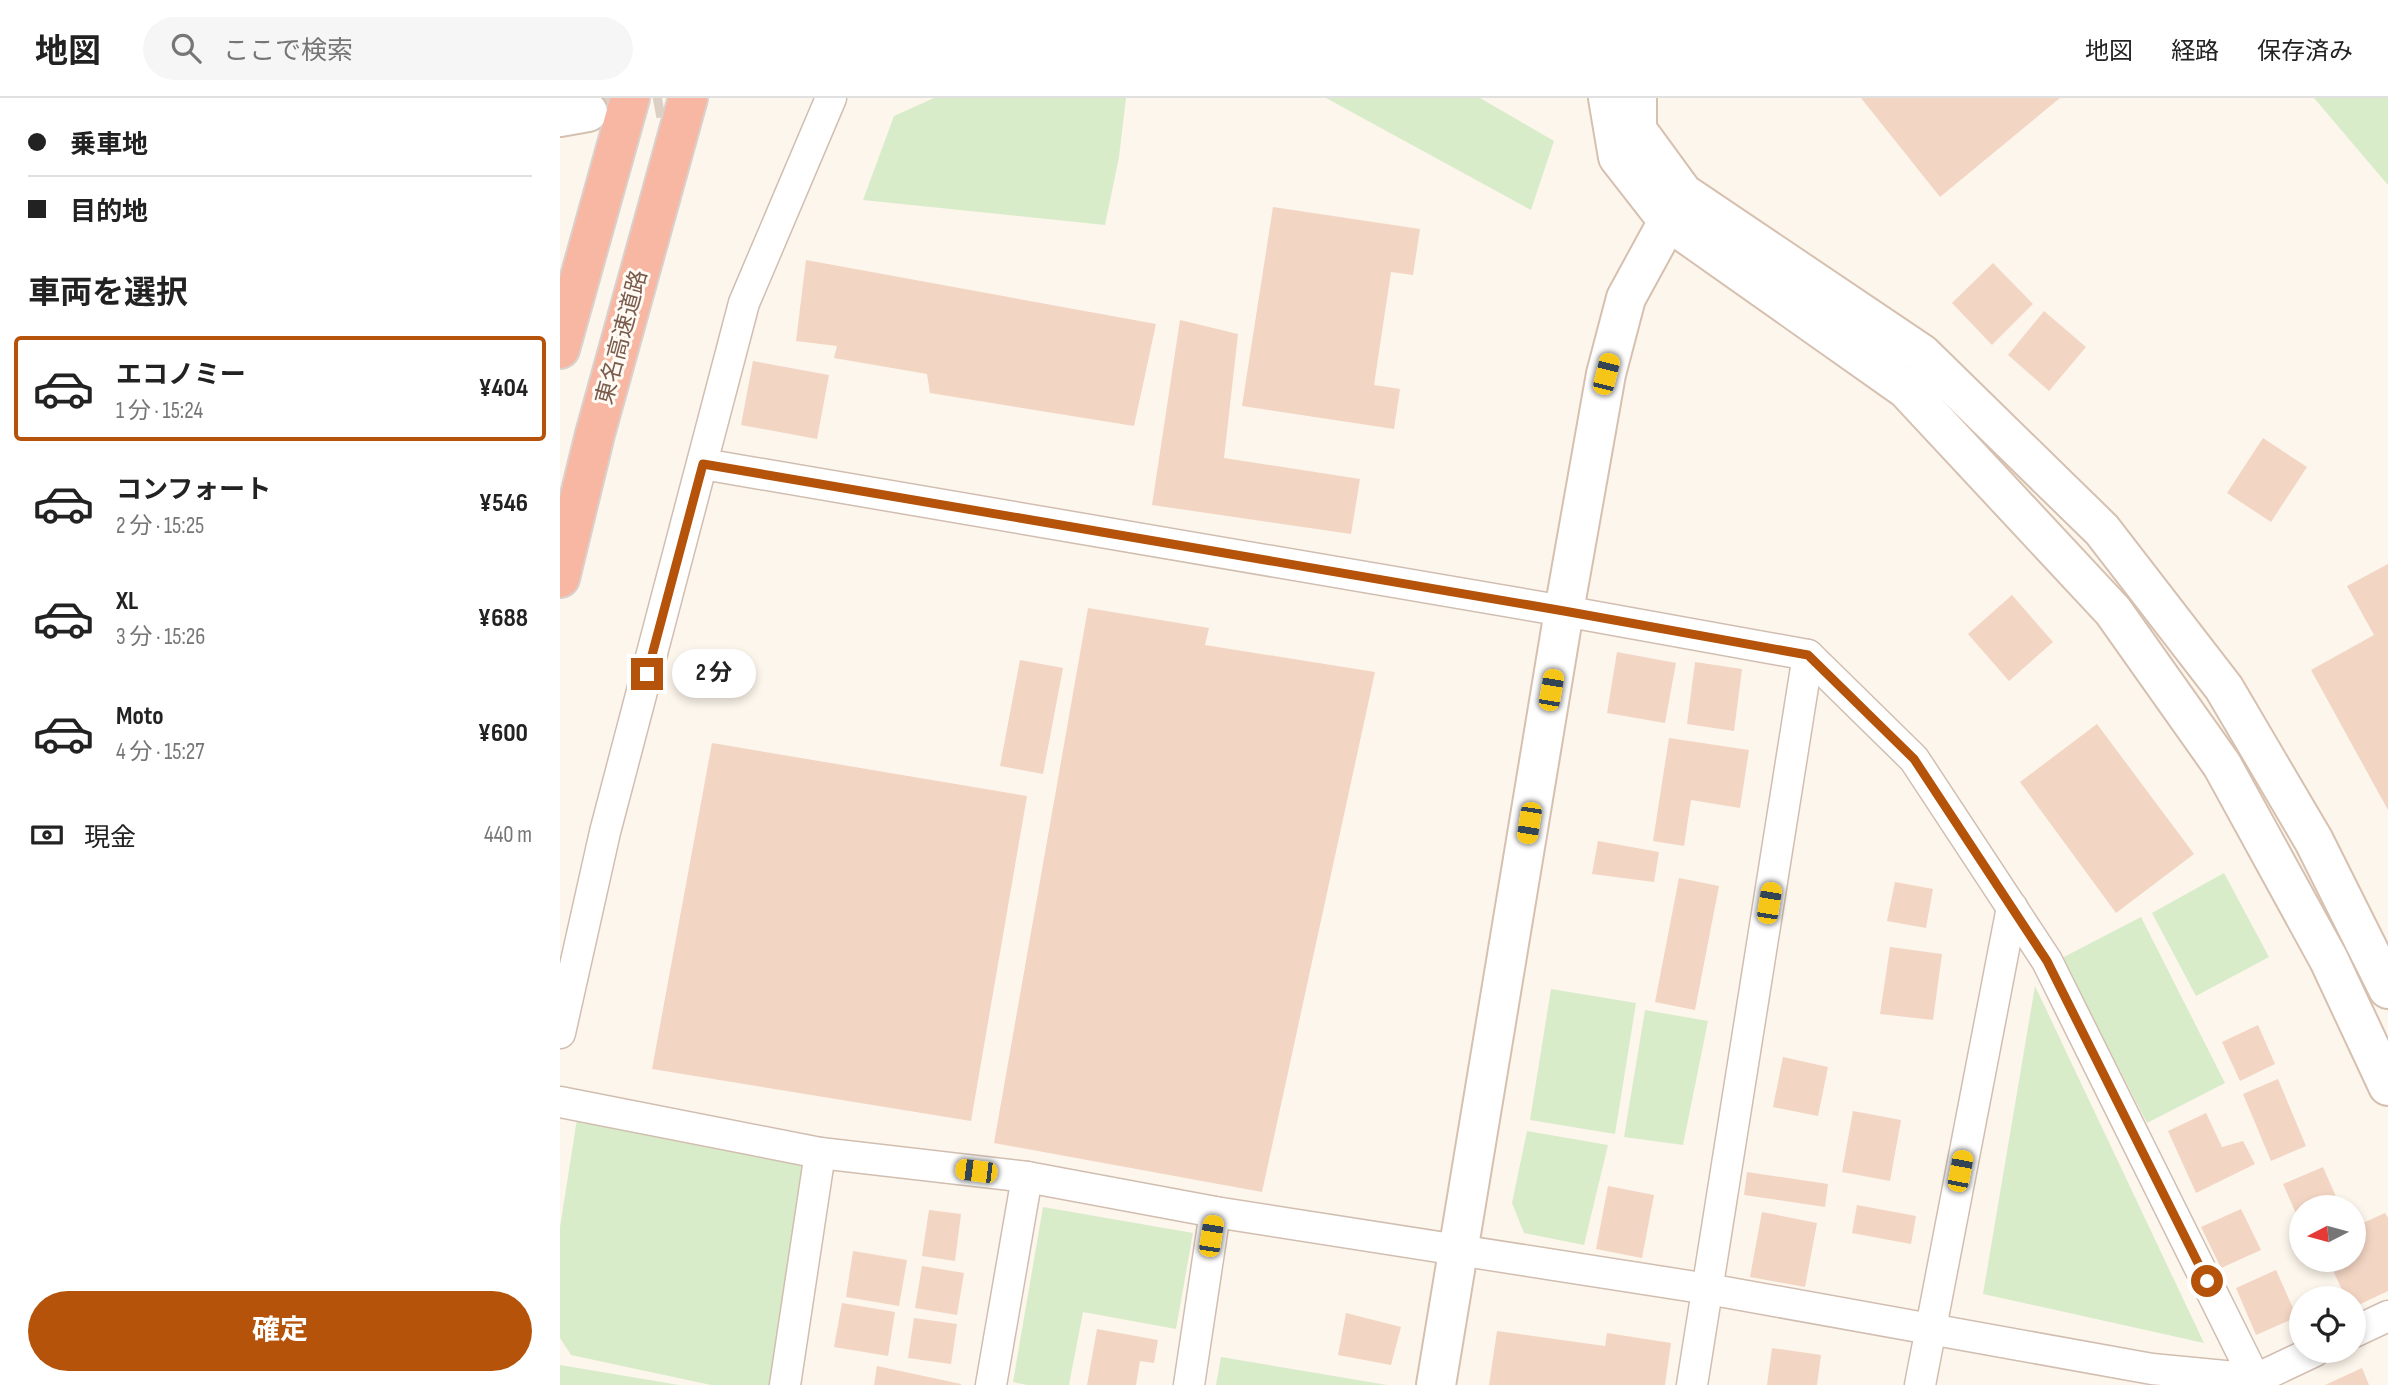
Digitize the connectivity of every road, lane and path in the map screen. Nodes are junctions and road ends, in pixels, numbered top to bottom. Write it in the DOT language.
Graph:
graph roads {
  1 [pos="630,98"];
  2 [pos="688,98"];
  3 [pos="831,98"];
  4 [pos="1608,98"];
  5 [pos="1637,98"];
  6 [pos="1668,221"];
  7 [pos="560,349"];
  8 [pos="703,464"];
  9 [pos="560,579"];
  10 [pos="1564,611"];
  11 [pos="1808,655"];
  12 [pos="2011,907"];
  13 [pos="2388,989"];
  14 [pos="560,1032"];
  15 [pos="2388,1086"];
  16 [pos="560,1102"];
  17 [pos="820,1153"];
  18 [pos="1027,1177"];
  19 [pos="1215,1212"];
  20 [pos="1457,1249"];
  21 [pos="1708,1289"];
  22 [pos="2388,1315"];
  23 [pos="2366,1326"];
  24 [pos="1930,1329"];
  25 [pos="2293,1363"];
  26 [pos="2151,1377"];
  27 [pos="2257,1382"];
  28 [pos="785,1385"];
  29 [pos="991,1385"];
  30 [pos="1189,1385"];
  31 [pos="1436,1385"];
  32 [pos="1692,1385"];
  33 [pos="1920,1385"];
  1 -- 7 [label="highway"];
  2 -- 9 [label="highway, 東名高速道路"];
  3 -- 8 [label="street"];
  4 -- 6 [label="street"];
  5 -- 13 [label="street"];
  6 -- 10 [label="street"];
  6 -- 15 [label="street"];
  8 -- 10 [label="street"];
  8 -- 14 [label="street"];
  10 -- 11 [label="street"];
  10 -- 20 [label="street"];
  11 -- 12 [label="street"];
  11 -- 21 [label="street"];
  12 -- 24 [label="street"];
  12 -- 27 [label="street"];
  16 -- 17 [label="street"];
  17 -- 18 [label="street"];
  17 -- 28 [label="street"];
  18 -- 19 [label="street"];
  18 -- 29 [label="street"];
  19 -- 20 [label="street"];
  19 -- 30 [label="street"];
  20 -- 21 [label="street"];
  20 -- 31 [label="street"];
  21 -- 24 [label="street"];
  21 -- 32 [label="street"];
  22 -- 23 [label="street"];
  24 -- 26 [label="street"];
  24 -- 33 [label="street"];
  25 -- 27 [label="street"];
  26 -- 27 [label="street"];
}
